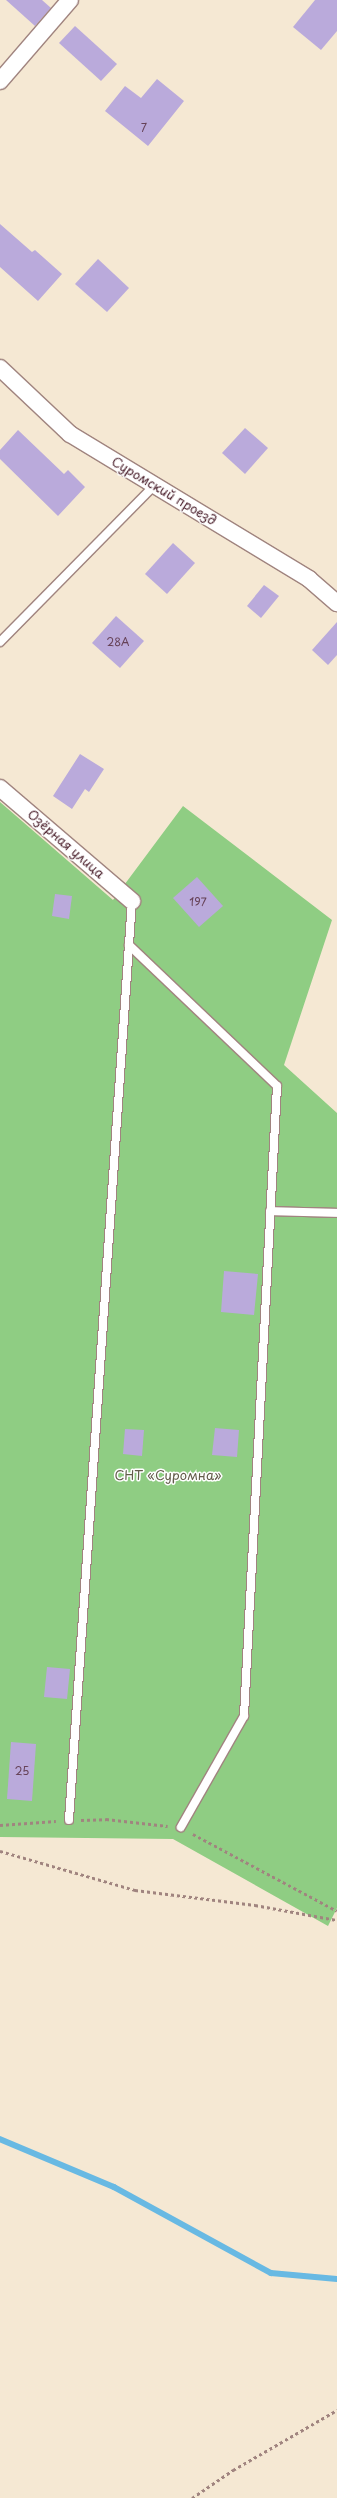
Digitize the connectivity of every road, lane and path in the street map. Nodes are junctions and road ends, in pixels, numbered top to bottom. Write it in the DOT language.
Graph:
graph roads {
  1 [pos="70,0"];
  2 [pos="0,81"];
  3 [pos="0,368"];
  4 [pos="155,485"];
  5 [pos="337,603"];
  6 [pos="0,642"];
  7 [pos="0,788"];
  8 [pos="132,901"];
  9 [pos="129,945"];
  10 [pos="270,1211"];
  11 [pos="337,1213"];
  12 [pos="69,1820"];
  13 [pos="0,1825"];
  14 [pos="181,1827"];
  15 [pos="0,1851"];
  16 [pos="337,1911"];
  17 [pos="337,1920"];
  18 [pos="337,2410"];
  19 [pos="192,2498"];
  1 -- 2 [label="street"];
  3 -- 4 [label="street, Суромский проезд"];
  4 -- 5 [label="street, Суромский проезд"];
  4 -- 6 [label="lane"];
  7 -- 8 [label="street, Озёрная улица"];
  8 -- 9 [label="lane"];
  9 -- 10 [label="lane"];
  9 -- 12 [label="lane"];
  10 -- 11 [label="lane"];
  10 -- 14 [label="lane"];
  12 -- 13 [label="path"];
  12 -- 14 [label="path"];
  14 -- 16 [label="path"];
  15 -- 17 [label="path"];
  18 -- 19 [label="path"];
}
